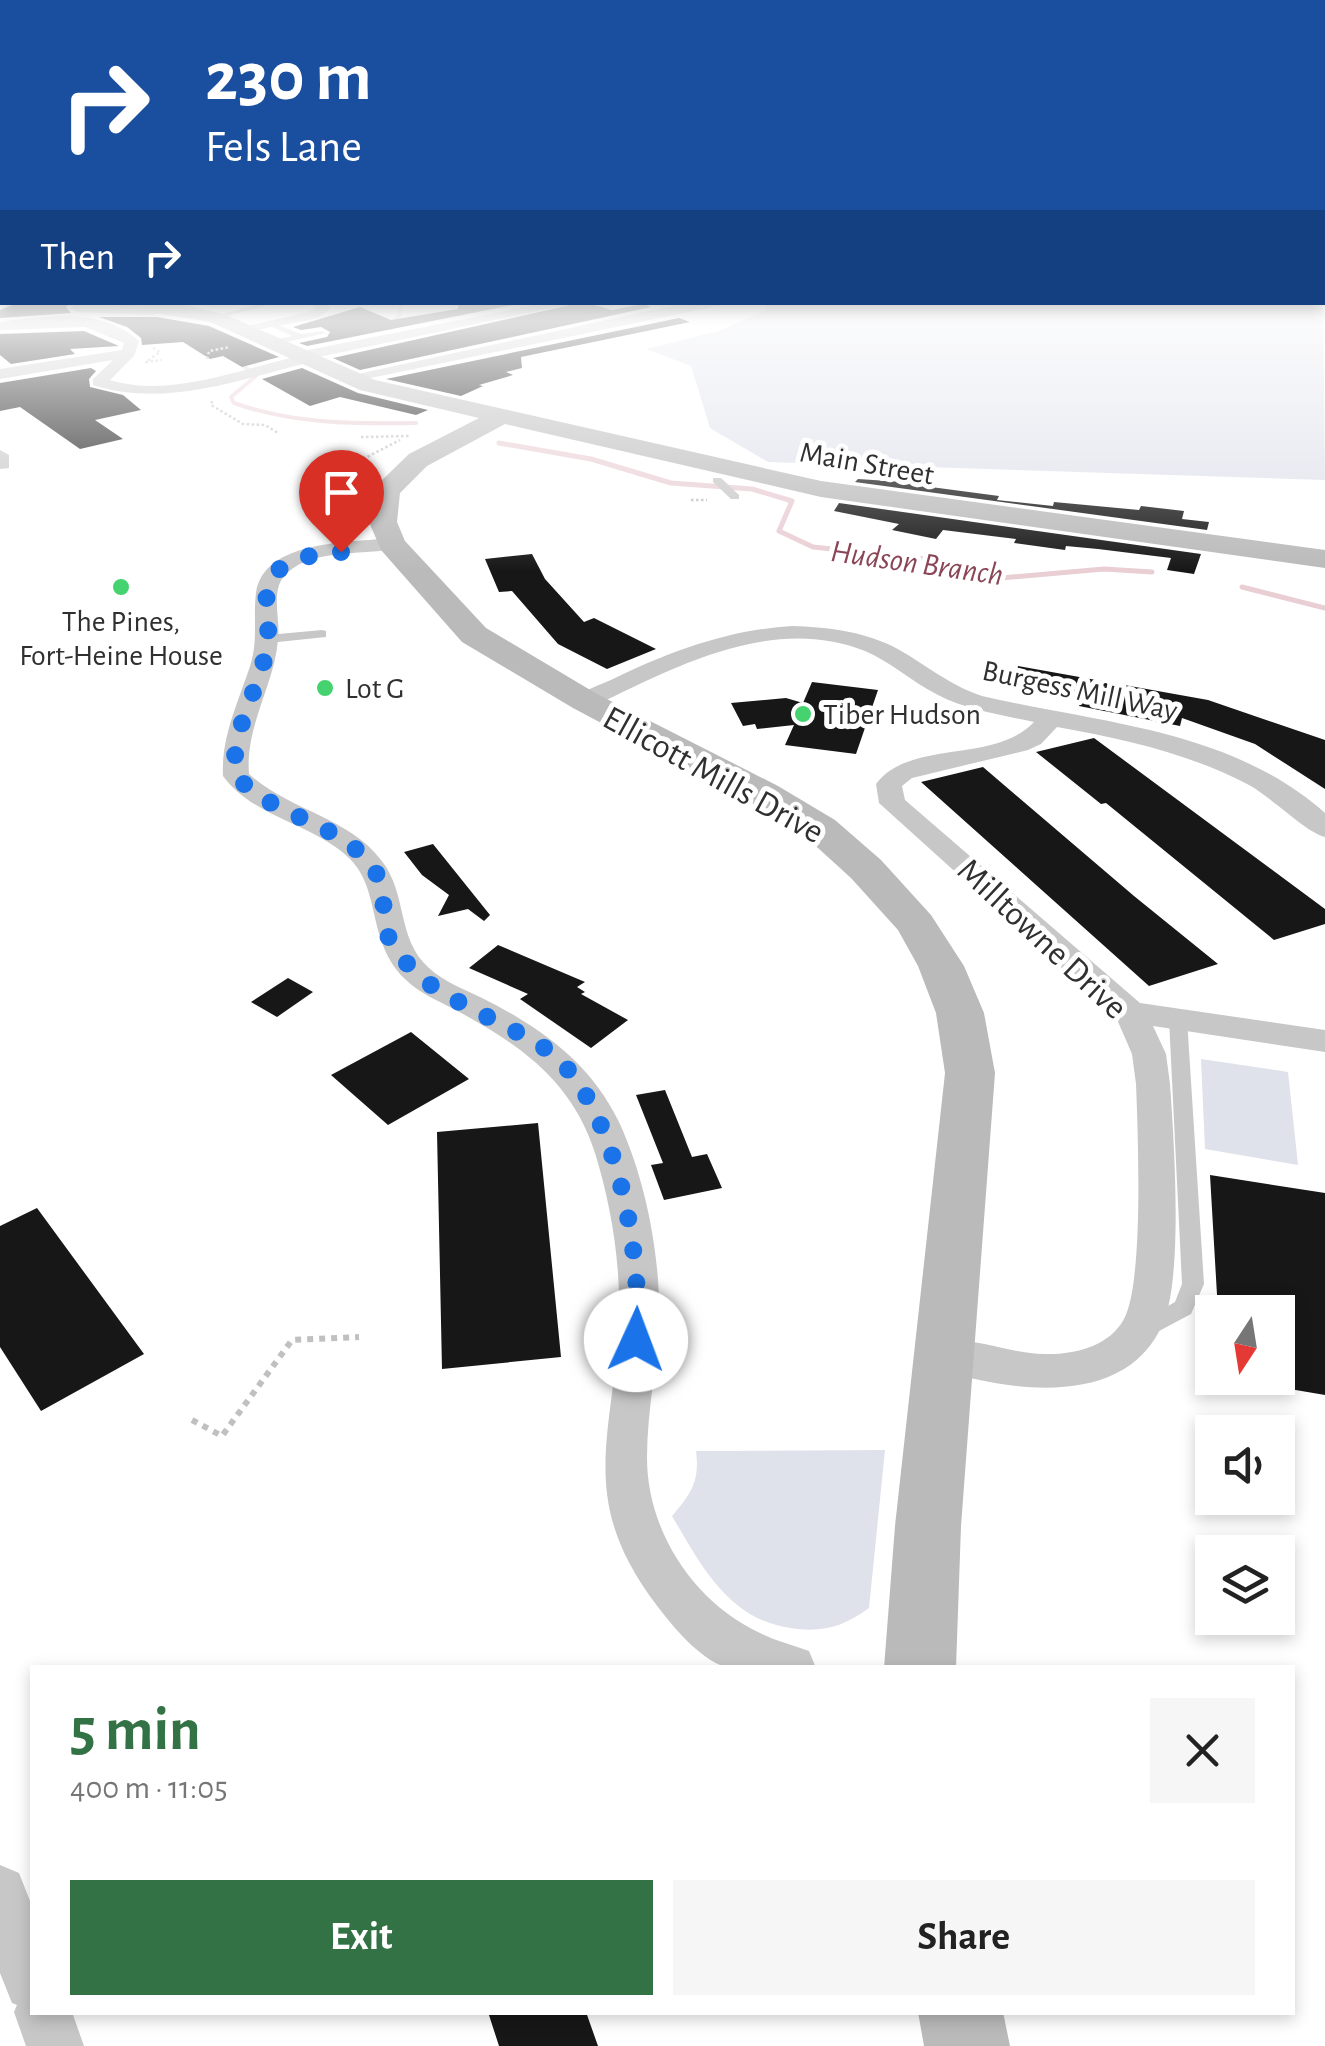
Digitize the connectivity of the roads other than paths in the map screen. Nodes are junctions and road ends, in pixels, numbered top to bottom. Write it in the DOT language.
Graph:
graph roads {
  1 [pos="103,379"];
  2 [pos="206,379"];
  3 [pos="354,379"];
  4 [pos="499,418"];
  5 [pos="717,480"];
  6 [pos="735,497"];
  7 [pos="391,544"];
  8 [pos="1320,555"];
  9 [pos="322,634"];
  10 [pos="268,639"];
  11 [pos="585,702"];
  12 [pos="1053,716"];
  13 [pos="1325,829"];
  14 [pos="1130,1012"];
  15 [pos="1178,1020"];
  16 [pos="1325,1041"];
  17 [pos="1136,1334"];
  18 [pos="946,1355"];
  19 [pos="782,1665"];
  20 [pos="920,1665"];
  21 [pos="0,1892"];
  22 [pos="30,1977"];
  23 [pos="44,2015"];
  24 [pos="961,2015"];
  25 [pos="55,2046"];
  26 [pos="967,2046"];
  1 -- 2 [label="street"];
  3 -- 4 [label="main road, Main Street"];
  4 -- 7 [label="main road"];
  4 -- 8 [label="main road, Main Street"];
  5 -- 6 [label="lane"];
  7 -- 10 [label="street"];
  7 -- 11 [label="main road, Ellicott Mills Drive"];
  9 -- 10 [label="lane"];
  10 -- 19 [label="street"];
  11 -- 12 [label="street, Burgess Mill Way"];
  11 -- 18 [label="main road, Ellicott Mills Drive"];
  12 -- 13 [label="street, Burgess Mill Way"];
  12 -- 14 [label="street, Milltowne Drive"];
  14 -- 15 [label="street"];
  14 -- 17 [label="street, Milltowne Drive"];
  15 -- 16 [label="street"];
  15 -- 17 [label="lane"];
  17 -- 18 [label="street"];
  18 -- 20 [label="main road, Ellicott Mills Drive"];
  21 -- 22 [label="street"];
  23 -- 25 [label="street"];
  24 -- 26 [label="main road"];
}
